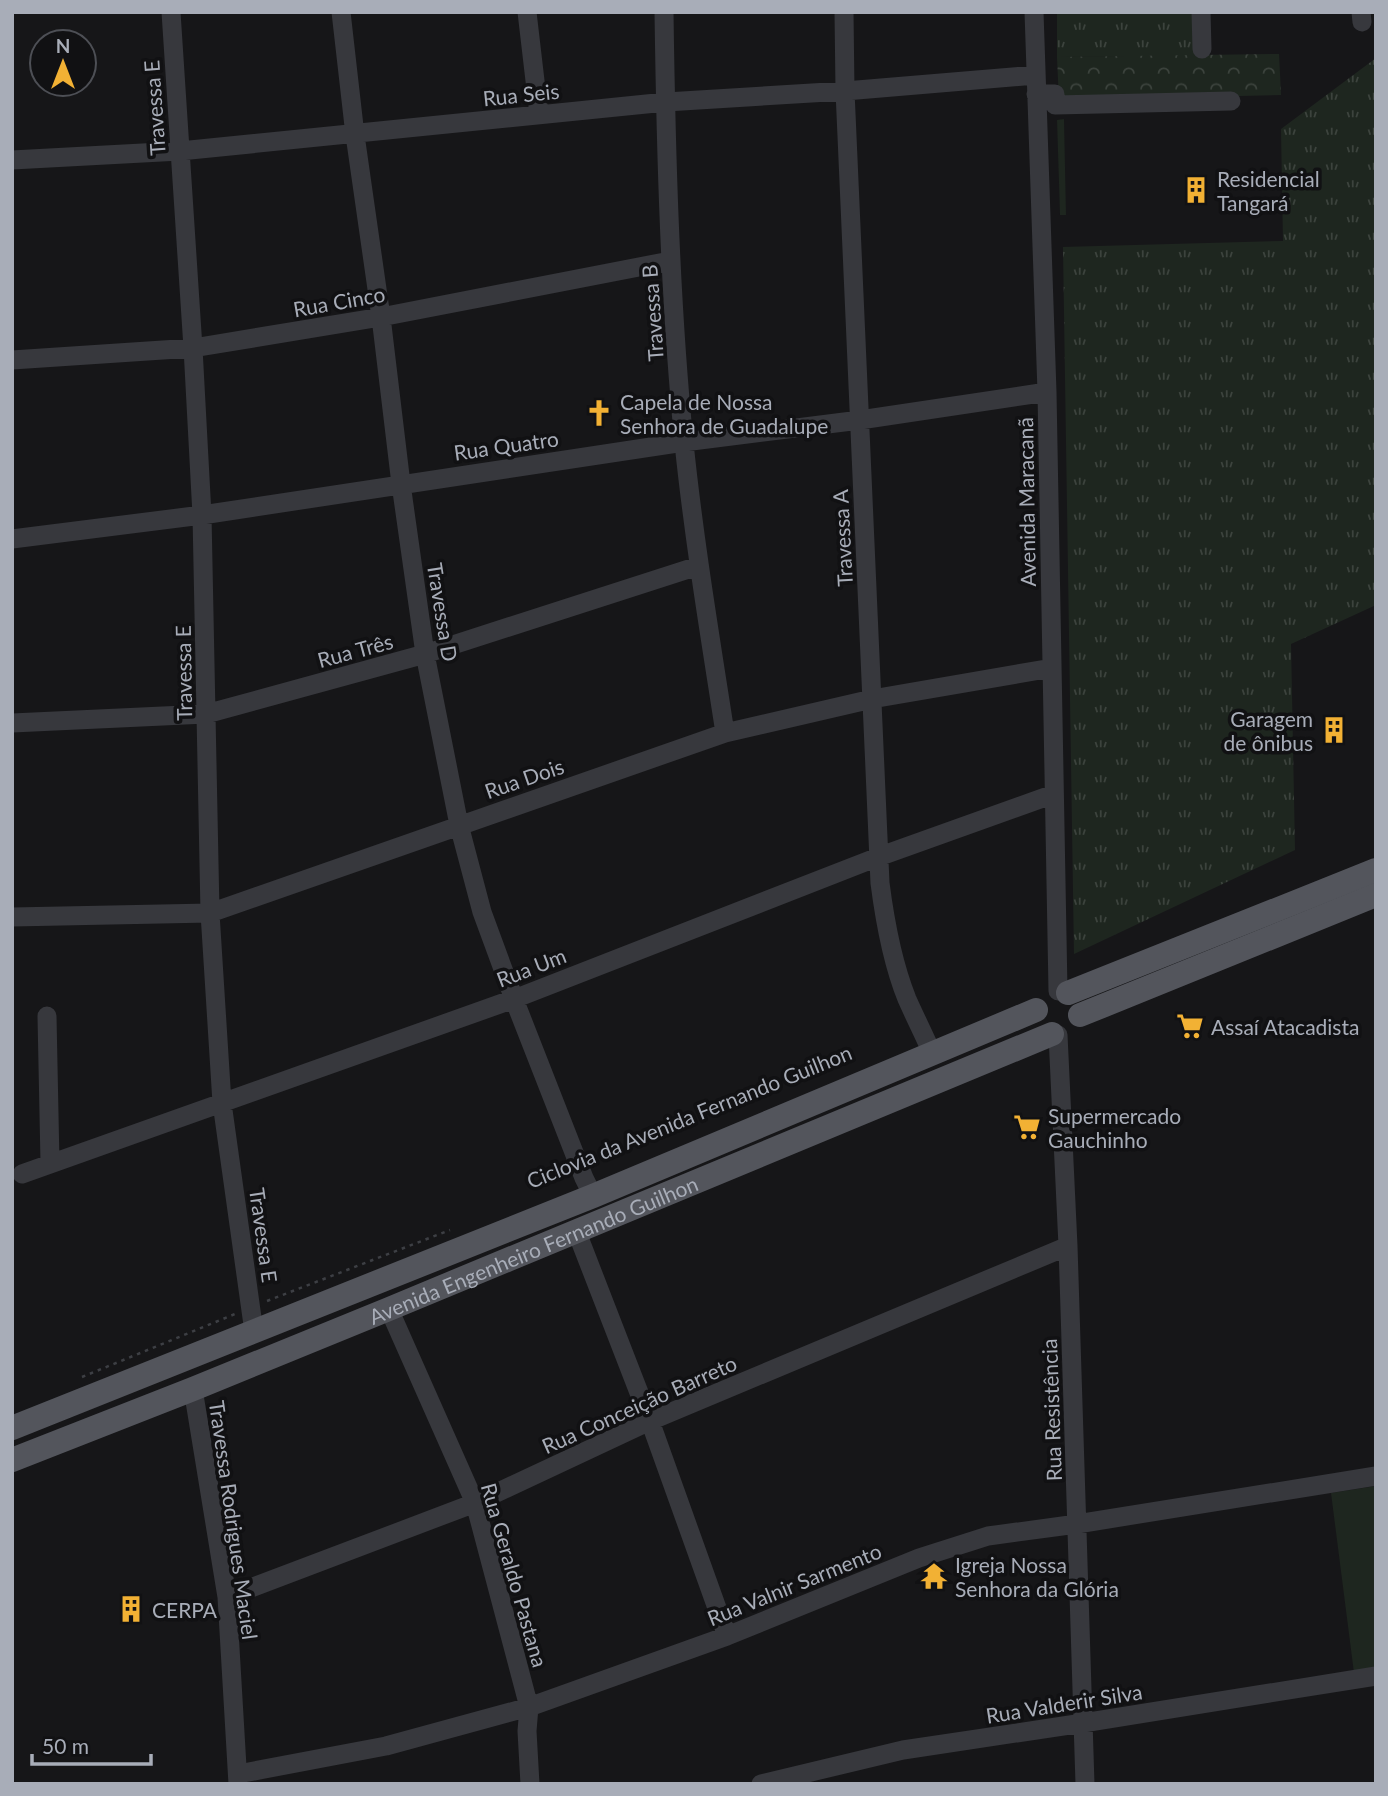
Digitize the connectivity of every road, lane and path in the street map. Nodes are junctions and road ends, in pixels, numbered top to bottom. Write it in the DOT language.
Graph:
graph roads {
  1 [pos="171,12"];
  2 [pos="341,12"];
  3 [pos="527,12"];
  4 [pos="664,12"];
  5 [pos="844,12"];
  6 [pos="1034,12"];
  7 [pos="1201,12"];
  8 [pos="1202,49"];
  9 [pos="1036,85"];
  10 [pos="845,91"];
  11 [pos="1231,101"];
  12 [pos="666,102"];
  13 [pos="539,115"];
  14 [pos="355,135"];
  15 [pos="180,151"];
  16 [pos="12,160"];
  17 [pos="670,261"];
  18 [pos="382,317"];
  19 [pos="193,348"];
  20 [pos="12,360"];
  21 [pos="1047,392"];
  22 [pos="860,421"];
  23 [pos="684,442"];
  24 [pos="401,484"];
  25 [pos="202,514"];
  26 [pos="12,539"];
  27 [pos="698,566"];
  28 [pos="425,654"];
  29 [pos="1052,668"];
  30 [pos="873,699"];
  31 [pos="206,714"];
  32 [pos="12,723"];
  33 [pos="725,733"];
  34 [pos="1054,794"];
  35 [pos="459,825"];
  36 [pos="878,857"];
  37 [pos="1376,870"];
  38 [pos="1376,895"];
  39 [pos="211,913"];
  40 [pos="12,917"];
  41 [pos="1063,992"];
  42 [pos="514,999"];
  43 [pos="1036,1010"];
  44 [pos="1080,1015"];
  45 [pos="47,1016"];
  46 [pos="1055,1034"];
  47 [pos="932,1053"];
  48 [pos="222,1102"];
  49 [pos="50,1163"];
  50 [pos="22,1174"];
  51 [pos="593,1196"];
  52 [pos="456,1228"];
  53 [pos="576,1230"];
  54 [pos="1068,1245"];
  55 [pos="251,1307"];
  56 [pos="389,1309"];
  57 [pos="254,1332"];
  58 [pos="73,1380"];
  59 [pos="193,1389"];
  60 [pos="650,1421"];
  61 [pos="12,1429"];
  62 [pos="12,1460"];
  63 [pos="1376,1476"];
  64 [pos="475,1503"];
  65 [pos="1077,1524"];
  66 [pos="227,1597"];
  67 [pos="727,1636"];
  68 [pos="1376,1676"];
  69 [pos="529,1707"];
  70 [pos="1083,1723"];
  71 [pos="238,1779"];
  72 [pos="773,1782"];
  73 [pos="530,1784"];
  74 [pos="1085,1784"];
  1 -- 15 [label="street, Travessa E"];
  2 -- 14 [label="street, Travessa D"];
  3 -- 13 [label="street"];
  4 -- 12 [label="street, Travessa B"];
  5 -- 10 [label="street, Travessa A"];
  6 -- 9 [label="street, Avenida Maracanã"];
  7 -- 8 [label="street"];
  9 -- 10 [label="street, Rua Seis"];
  9 -- 11 [label="street"];
  9 -- 21 [label="street, Avenida Maracanã"];
  10 -- 12 [label="street, Rua Seis"];
  10 -- 22 [label="street, Travessa A"];
  12 -- 13 [label="street, Rua Seis"];
  12 -- 17 [label="street, Travessa B"];
  13 -- 14 [label="street, Rua Seis"];
  14 -- 15 [label="street, Rua Seis"];
  14 -- 18 [label="street, Travessa D"];
  15 -- 16 [label="street, Rua Seis"];
  15 -- 19 [label="street, Travessa E"];
  17 -- 18 [label="street, Rua Cinco"];
  17 -- 23 [label="street, Travessa B"];
  18 -- 19 [label="street, Rua Cinco"];
  18 -- 24 [label="street, Travessa D"];
  19 -- 20 [label="street, Rua Cinco"];
  19 -- 25 [label="street, Travessa E"];
  21 -- 22 [label="street, Rua Quatro"];
  21 -- 29 [label="street, Avenida Maracanã"];
  22 -- 23 [label="street, Rua Quatro"];
  22 -- 30 [label="street, Travessa A"];
  23 -- 24 [label="street, Rua Quatro"];
  23 -- 27 [label="street, Travessa B"];
  24 -- 25 [label="street, Rua Quatro"];
  24 -- 28 [label="street, Travessa D"];
  25 -- 26 [label="street, Rua Quatro"];
  25 -- 31 [label="street, Travessa E"];
  27 -- 28 [label="street, Rua Três"];
  27 -- 33 [label="street, Travessa B"];
  28 -- 31 [label="street, Rua Três"];
  28 -- 35 [label="street, Travessa D"];
  29 -- 30 [label="street, Rua Dois"];
  29 -- 34 [label="street, Avenida Maracanã"];
  30 -- 33 [label="street, Rua Dois"];
  30 -- 36 [label="street, Travessa A"];
  31 -- 32 [label="street, Rua Três"];
  31 -- 39 [label="street, Travessa E"];
  33 -- 35 [label="street, Rua Dois"];
  34 -- 36 [label="street, Rua Um"];
  34 -- 41 [label="street, Avenida Maracanã"];
  35 -- 39 [label="street, Rua Dois"];
  35 -- 42 [label="street, Travessa D"];
  36 -- 42 [label="street, Rua Um"];
  36 -- 47 [label="street, Travessa A"];
  37 -- 41 [label="main road, Avenida Engenheiro Fernando Guilhon"];
  38 -- 44 [label="main road, Avenida Engenheiro Fernando Guilhon"];
  39 -- 40 [label="street, Rua Dois"];
  39 -- 48 [label="street, Travessa E"];
  41 -- 43 [label="main road, Avenida Engenheiro Fernando Guilhon"];
  41 -- 44 [label="main road"];
  42 -- 48 [label="street, Rua Um"];
  42 -- 51 [label="street, Travessa D"];
  43 -- 46 [label="main road"];
  43 -- 47 [label="main road, Avenida Engenheiro Fernando Guilhon"];
  44 -- 46 [label="main road, Avenida Engenheiro Fernando Guilhon"];
  45 -- 49 [label="street"];
  46 -- 53 [label="main road, Avenida Engenheiro Fernando Guilhon"];
  46 -- 54 [label="street, Rua Resistência"];
  47 -- 51 [label="main road, Avenida Engenheiro Fernando Guilhon"];
  48 -- 49 [label="street, Rua Um"];
  48 -- 55 [label="street, Travessa E"];
  49 -- 50 [label="street, Rua Um"];
  51 -- 57 [label="main road, Avenida Engenheiro Fernando Guilhon"];
  52 -- 55 [label="path"];
  53 -- 56 [label="main road, Avenida Engenheiro Fernando Guilhon"];
  53 -- 60 [label="street"];
  54 -- 60 [label="street, Rua Conceição Barreto"];
  54 -- 65 [label="street, Rua Resistência"];
  55 -- 57 [label="street, Travessa E"];
  55 -- 58 [label="path"];
  56 -- 59 [label="main road, Avenida Engenheiro Fernando Guilhon"];
  56 -- 64 [label="street, Rua Geraldo Pastana"];
  57 -- 61 [label="main road, Avenida Engenheiro Fernando Guilhon"];
  59 -- 62 [label="main road, Avenida Engenheiro Fernando Guilhon"];
  59 -- 66 [label="street, Travessa Rodrigues Maciel"];
  60 -- 64 [label="street, Rua Conceição Barreto"];
  60 -- 67 [label="street"];
  63 -- 65 [label="street, Rua Valnir Sarmento"];
  64 -- 66 [label="street, Rua Conceição Barreto"];
  64 -- 69 [label="street, Rua Geraldo Pastana"];
  65 -- 67 [label="street, Rua Valnir Sarmento"];
  65 -- 70 [label="street, Rua Resistência"];
  66 -- 71 [label="street, Travessa Rodrigues Maciel"];
  67 -- 69 [label="street, Rua Valnir Sarmento"];
  68 -- 70 [label="street, Rua Valderir Silva"];
  69 -- 71 [label="street, Rua Valnir Sarmento"];
  69 -- 73 [label="street, Rua Geraldo Pastana"];
  70 -- 72 [label="street, Rua Valderir Silva"];
  70 -- 74 [label="street, Rua Resistência"];
}
